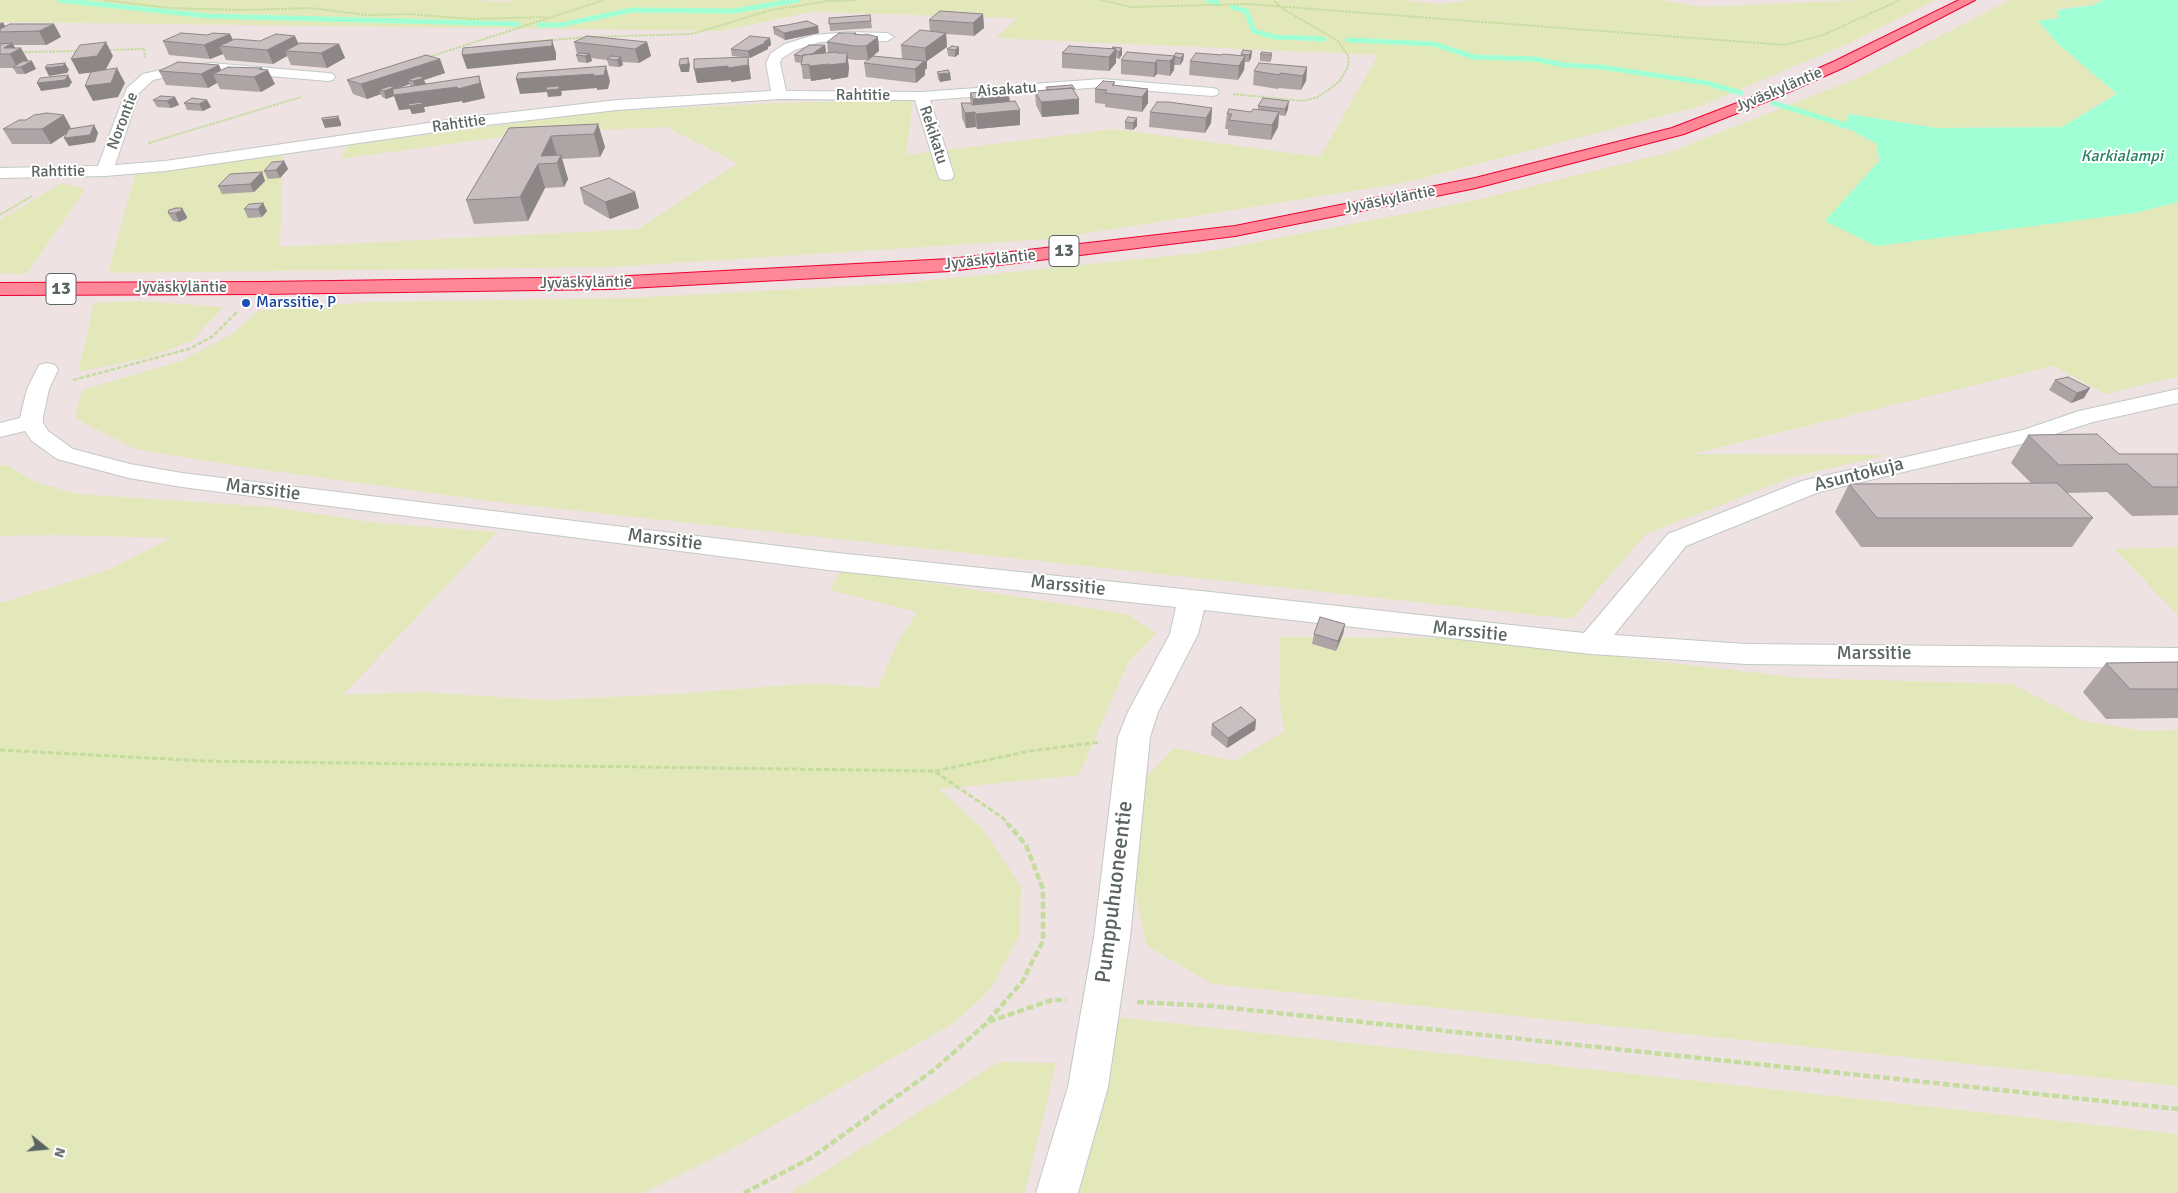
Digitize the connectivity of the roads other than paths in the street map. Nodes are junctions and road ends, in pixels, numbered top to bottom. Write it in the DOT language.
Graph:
graph roads {
  1 [pos="1969,0"];
  2 [pos="887,37"];
  3 [pos="328,77"];
  4 [pos="1212,92"];
  5 [pos="779,95"];
  6 [pos="921,96"];
  7 [pos="105,172"];
  8 [pos="0,173"];
  9 [pos="946,175"];
  10 [pos="1,289"];
  11 [pos="43,380"];
  12 [pos="2178,396"];
  13 [pos="31,423"];
  14 [pos="0,430"];
  15 [pos="1192,599"];
  16 [pos="1591,644"];
  17 [pos="2178,658"];
  18 [pos="1057,1193"];
  1 -- 10 [label="highway, Jyväskyläntie / 13"];
  2 -- 5 [label="street"];
  3 -- 7 [label="street, Norontie"];
  4 -- 6 [label="street, Aisakatu"];
  5 -- 6 [label="street, Rahtitie"];
  5 -- 7 [label="street, Rahtitie"];
  6 -- 9 [label="street, Rekikatu"];
  7 -- 8 [label="street, Rahtitie"];
  11 -- 13 [label="street"];
  12 -- 16 [label="street, Asuntokuja"];
  13 -- 14 [label="street"];
  13 -- 15 [label="street, Marssitie"];
  15 -- 16 [label="street, Marssitie"];
  15 -- 18 [label="street, Pumppuhuoneentie"];
  16 -- 17 [label="street, Marssitie"];
}
